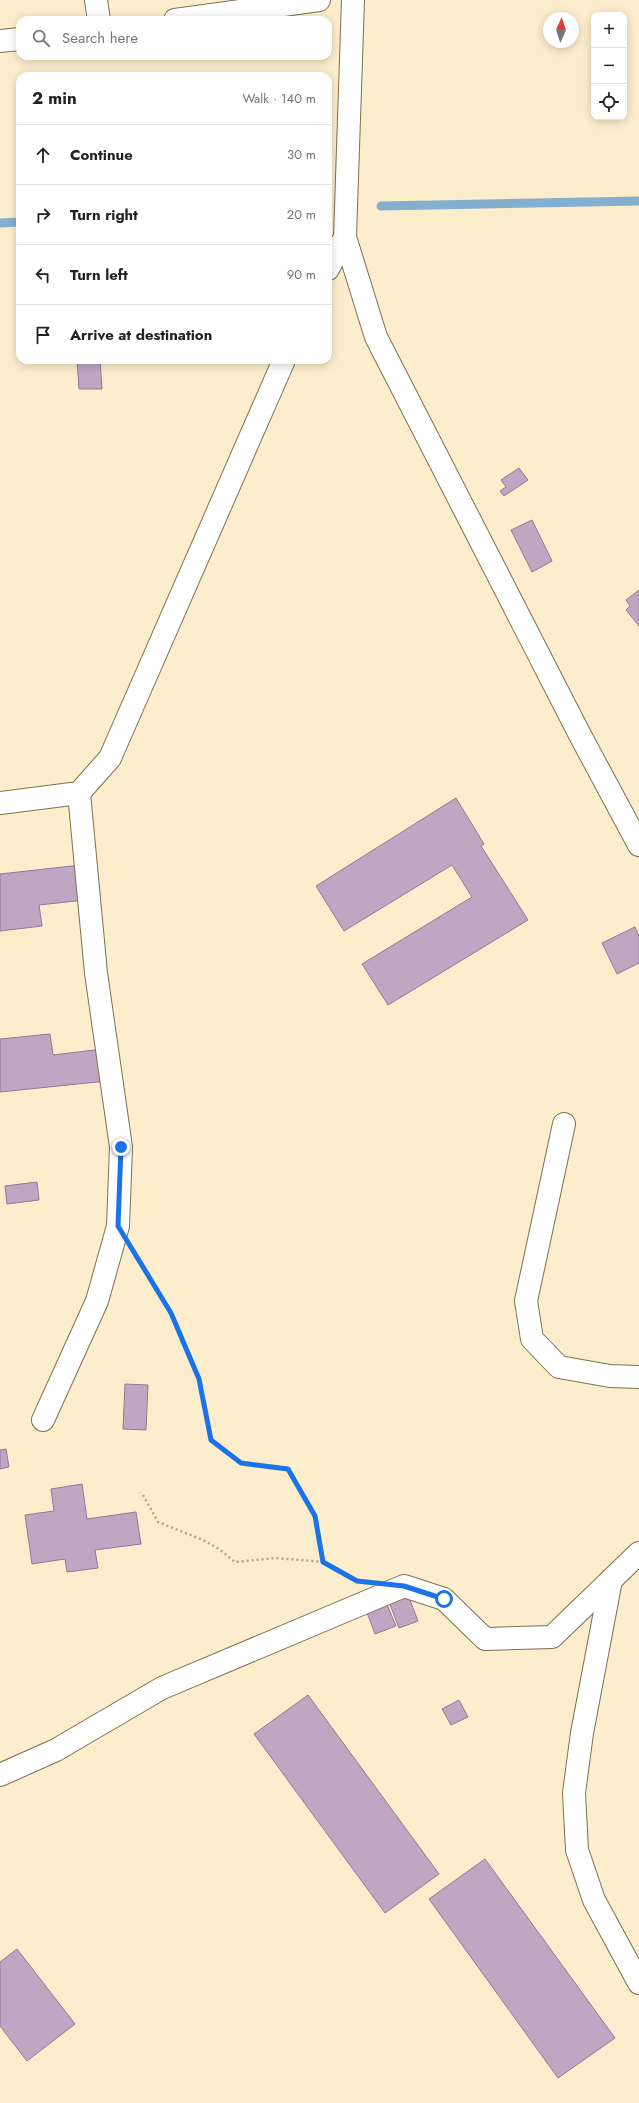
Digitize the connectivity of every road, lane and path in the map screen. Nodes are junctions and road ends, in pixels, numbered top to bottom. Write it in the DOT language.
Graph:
graph roads {
  1 [pos="96,0"];
  2 [pos="319,0"];
  3 [pos="352,0"];
  4 [pos="98,16"];
  5 [pos="204,16"];
  6 [pos="16,39"];
  7 [pos="0,41"];
  8 [pos="345,237"];
  9 [pos="332,261"];
  10 [pos="282,364"];
  11 [pos="80,793"];
  12 [pos="0,803"];
  13 [pos="639,845"];
  14 [pos="564,1124"];
  15 [pos="118,1226"];
  16 [pos="639,1377"];
  17 [pos="43,1420"];
  18 [pos="143,1495"];
  19 [pos="639,1553"];
  20 [pos="323,1562"];
  21 [pos="611,1580"];
  22 [pos="357,1581"];
  23 [pos="0,1775"];
  24 [pos="639,1983"];
  1 -- 4 [label="street"];
  2 -- 5 [label="street"];
  3 -- 8 [label="street"];
  6 -- 7 [label="street"];
  8 -- 9 [label="street"];
  8 -- 13 [label="street"];
  10 -- 11 [label="street"];
  11 -- 12 [label="street"];
  11 -- 15 [label="street"];
  14 -- 16 [label="street"];
  15 -- 17 [label="street"];
  15 -- 20 [label="path"];
  18 -- 20 [label="path"];
  19 -- 21 [label="street"];
  20 -- 22 [label="path"];
  21 -- 23 [label="street"];
  21 -- 24 [label="street"];
}
